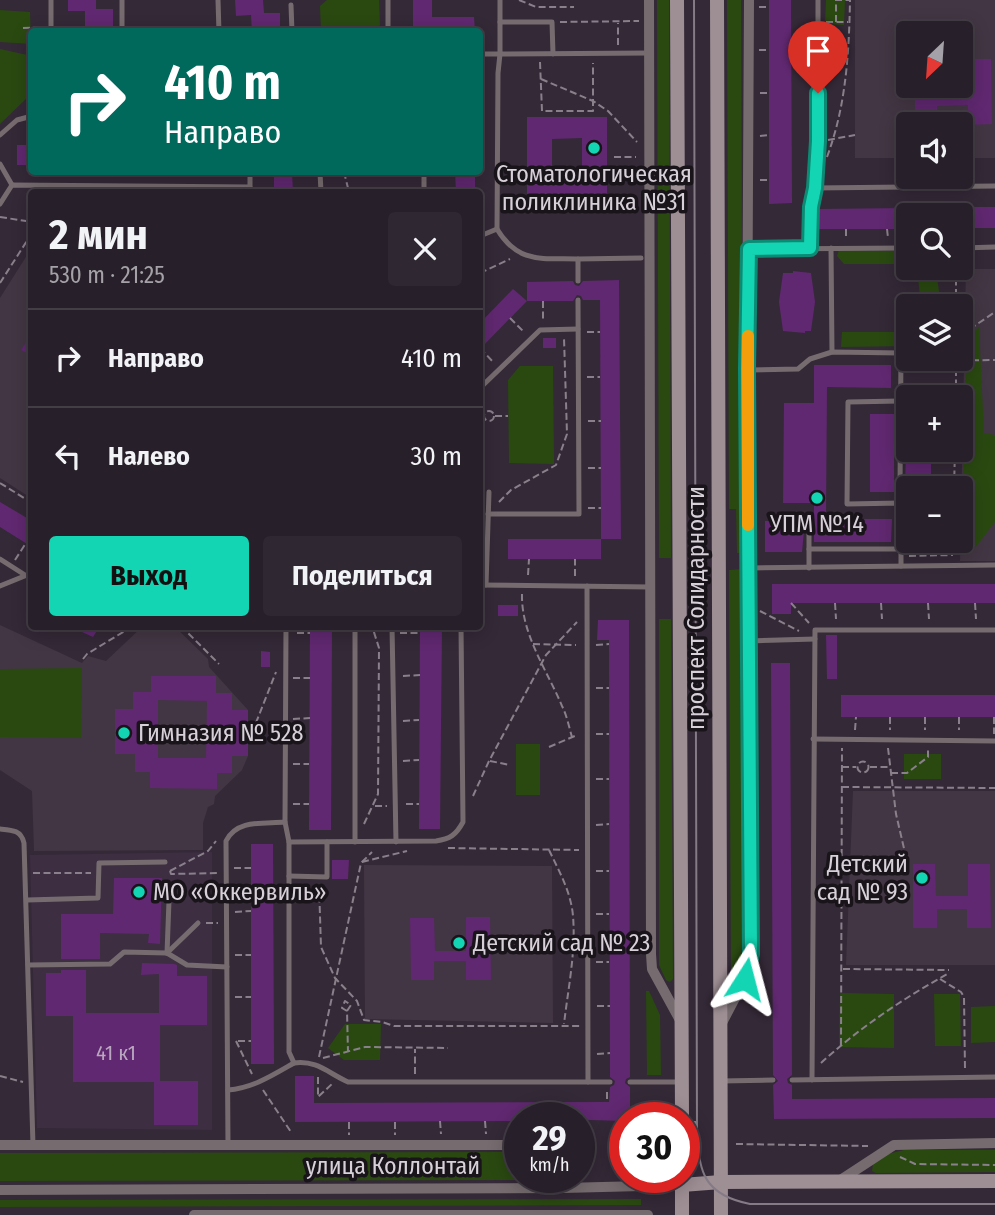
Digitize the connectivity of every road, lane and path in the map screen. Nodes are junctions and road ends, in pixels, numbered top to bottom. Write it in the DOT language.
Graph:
graph roads {
  1 [pos="51,0"];
  2 [pos="122,0"];
  3 [pos="218,0"];
  4 [pos="388,0"];
  5 [pos="500,0"];
  6 [pos="519,0"];
  7 [pos="649,0"];
  8 [pos="677,0"];
  9 [pos="717,0"];
  10 [pos="749,0"];
  11 [pos="818,0"];
  12 [pos="850,0"];
  13 [pos="291,5"];
  14 [pos="574,7"];
  15 [pos="759,7"];
  16 [pos="769,7"];
  17 [pos="618,21"];
  18 [pos="640,21"];
  19 [pos="500,22"];
  20 [pos="552,22"];
  21 [pos="818,22"];
  22 [pos="836,22"];
  23 [pos="849,22"];
  24 [pos="23,28"];
  25 [pos="28,28"];
  26 [pos="51,28"];
  27 [pos="122,28"];
  28 [pos="219,28"];
  29 [pos="292,28"];
  30 [pos="388,28"];
  31 [pos="759,50"];
  32 [pos="769,50"];
  33 [pos="593,53"];
  34 [pos="618,53"];
  35 [pos="649,53"];
  36 [pos="483,54"];
  37 [pos="500,54"];
  38 [pos="540,54"];
  39 [pos="553,54"];
  40 [pos="540,79"];
  41 [pos="759,93"];
  42 [pos="769,93"];
  43 [pos="593,101"];
  44 [pos="28,117"];
  45 [pos="0,135"];
  46 [pos="769,135"];
  47 [pos="855,135"];
  48 [pos="760,136"];
  49 [pos="834,139"];
  50 [pos="818,141"];
  51 [pos="641,146"];
  52 [pos="614,157"];
  53 [pos="641,158"];
  54 [pos="825,163"];
  55 [pos="0,164"];
  56 [pos="760,180"];
  57 [pos="769,180"];
  58 [pos="12,185"];
  59 [pos="995,187"];
  60 [pos="815,188"];
  61 [pos="202,189"];
  62 [pos="0,204"];
  63 [pos="0,217"];
  64 [pos="28,221"];
  65 [pos="497,229"];
  66 [pos="483,235"];
  67 [pos="28,239"];
  68 [pos="995,247"];
  69 [pos="810,248"];
  70 [pos="831,248"];
  71 [pos="896,248"];
  72 [pos="973,248"];
  73 [pos="749,249"];
  74 [pos="521,254"];
  75 [pos="641,258"];
  76 [pos="578,259"];
  77 [pos="483,272"];
  78 [pos="578,281"];
  79 [pos="0,283"];
  80 [pos="578,300"];
  81 [pos="543,301"];
  82 [pos="995,312"];
  83 [pos="510,318"];
  84 [pos="973,327"];
  85 [pos="544,330"];
  86 [pos="563,330"];
  87 [pos="578,331"];
  88 [pos="600,332"];
  89 [pos="531,339"];
  90 [pos="483,351"];
  91 [pos="832,352"];
  92 [pos="896,353"];
  93 [pos="973,359"];
  94 [pos="995,360"];
  95 [pos="500,369"];
  96 [pos="747,369"];
  97 [pos="600,377"];
  98 [pos="578,378"];
  99 [pos="483,385"];
  100 [pos="896,401"];
  101 [pos="484,416"];
  102 [pos="494,416"];
  103 [pos="508,416"];
  104 [pos="601,421"];
  105 [pos="578,422"];
  106 [pos="579,468"];
  107 [pos="601,468"];
  108 [pos="0,483"];
  109 [pos="489,492"];
  110 [pos="28,500"];
  111 [pos="896,503"];
  112 [pos="579,508"];
  113 [pos="601,508"];
  114 [pos="488,511"];
  115 [pos="809,525"];
  116 [pos="26,543"];
  117 [pos="809,549"];
  118 [pos="896,549"];
  119 [pos="901,553"];
  120 [pos="0,559"];
  121 [pos="529,559"];
  122 [pos="575,559"];
  123 [pos="691,564"];
  124 [pos="709,564"];
  125 [pos="995,565"];
  126 [pos="12,566"];
  127 [pos="901,566"];
  128 [pos="748,568"];
  129 [pos="809,568"];
  130 [pos="28,574"];
  131 [pos="0,586"];
  132 [pos="483,586"];
  133 [pos="525,586"];
  134 [pos="575,586"];
  135 [pos="587,586"];
  136 [pos="650,587"];
  137 [pos="791,603"];
  138 [pos="835,603"];
  139 [pos="881,603"];
  140 [pos="928,603"];
  141 [pos="975,603"];
  142 [pos="587,611"];
  143 [pos="760,611"];
  144 [pos="126,630"];
  145 [pos="185,630"];
  146 [pos="286,630"];
  147 [pos="355,630"];
  148 [pos="373,630"];
  149 [pos="392,630"];
  150 [pos="461,630"];
  151 [pos="815,630"];
  152 [pos="836,630"];
  153 [pos="882,630"];
  154 [pos="929,630"];
  155 [pos="976,630"];
  156 [pos="995,630"];
  157 [pos="310,633"];
  158 [pos="420,633"];
  159 [pos="815,639"];
  160 [pos="748,641"];
  161 [pos="533,643"];
  162 [pos="554,644"];
  163 [pos="609,644"];
  164 [pos="588,645"];
  165 [pos="286,656"];
  166 [pos="83,659"];
  167 [pos="541,663"];
  168 [pos="219,664"];
  169 [pos="420,675"];
  170 [pos="393,676"];
  171 [pos="286,678"];
  172 [pos="310,678"];
  173 [pos="587,688"];
  174 [pos="609,688"];
  175 [pos="856,717"];
  176 [pos="890,717"];
  177 [pos="925,717"];
  178 [pos="959,717"];
  179 [pos="994,717"];
  180 [pos="310,718"];
  181 [pos="286,719"];
  182 [pos="419,720"];
  183 [pos="394,721"];
  184 [pos="252,733"];
  185 [pos="572,737"];
  186 [pos="813,739"];
  187 [pos="842,740"];
  188 [pos="855,740"];
  189 [pos="889,740"];
  190 [pos="926,740"];
  191 [pos="959,741"];
  192 [pos="995,741"];
  193 [pos="419,760"];
  194 [pos="394,761"];
  195 [pos="489,761"];
  196 [pos="286,764"];
  197 [pos="310,764"];
  198 [pos="510,765"];
  199 [pos="842,767"];
  200 [pos="857,767"];
  201 [pos="869,767"];
  202 [pos="890,767"];
  203 [pos="891,773"];
  204 [pos="609,779"];
  205 [pos="588,780"];
  206 [pos="841,787"];
  207 [pos="892,787"];
  208 [pos="995,788"];
  209 [pos="285,804"];
  210 [pos="309,804"];
  211 [pos="419,804"];
  212 [pos="395,805"];
  213 [pos="374,806"];
  214 [pos="464,809"];
  215 [pos="285,822"];
  216 [pos="609,824"];
  217 [pos="588,825"];
  218 [pos="0,829"];
  219 [pos="217,840"];
  220 [pos="289,842"];
  221 [pos="327,842"];
  222 [pos="355,842"];
  223 [pos="382,842"];
  224 [pos="396,842"];
  225 [pos="439,847"];
  226 [pos="548,849"];
  227 [pos="409,850"];
  228 [pos="588,850"];
  229 [pos="906,857"];
  230 [pos="165,862"];
  231 [pos="361,863"];
  232 [pos="251,868"];
  233 [pos="227,870"];
  234 [pos="588,871"];
  235 [pos="609,871"];
  236 [pos="25,873"];
  237 [pos="99,873"];
  238 [pos="289,876"];
  239 [pos="320,877"];
  240 [pos="27,900"];
  241 [pos="169,901"];
  242 [pos="251,911"];
  243 [pos="227,912"];
  244 [pos="588,914"];
  245 [pos="609,914"];
  246 [pos="198,923"];
  247 [pos="227,924"];
  248 [pos="167,953"];
  249 [pos="227,955"];
  250 [pos="251,955"];
  251 [pos="588,961"];
  252 [pos="609,962"];
  253 [pos="28,965"];
  254 [pos="227,967"];
  255 [pos="842,969"];
  256 [pos="335,978"];
  257 [pos="939,979"];
  258 [pos="227,997"];
  259 [pos="251,997"];
  260 [pos="588,1006"];
  261 [pos="610,1006"];
  262 [pos="347,1011"];
  263 [pos="682,1024"];
  264 [pos="564,1025"];
  265 [pos="588,1026"];
  266 [pos="721,1026"];
  267 [pos="228,1041"];
  268 [pos="251,1041"];
  269 [pos="841,1045"];
  270 [pos="415,1048"];
  271 [pos="448,1048"];
  272 [pos="348,1052"];
  273 [pos="588,1054"];
  274 [pos="610,1054"];
  275 [pos="294,1063"];
  276 [pos="318,1065"];
  277 [pos="813,1071"];
  278 [pos="0,1076"];
  279 [pos="965,1077"];
  280 [pos="995,1077"];
  281 [pos="339,1078"];
  282 [pos="773,1080"];
  283 [pos="792,1080"];
  284 [pos="813,1080"];
  285 [pos="721,1081"];
  286 [pos="415,1082"];
  287 [pos="588,1082"];
  288 [pos="610,1082"];
  289 [pos="631,1082"];
  290 [pos="682,1082"];
  291 [pos="32,1084"];
  292 [pos="228,1090"];
  293 [pos="682,1102"];
  294 [pos="440,1121"];
  295 [pos="485,1121"];
  296 [pos="349,1122"];
  297 [pos="394,1122"];
  298 [pos="395,1135"];
  299 [pos="441,1135"];
  300 [pos="486,1135"];
  301 [pos="349,1136"];
  302 [pos="995,1143"];
  303 [pos="736,1144"];
  304 [pos="770,1144"];
  305 [pos="0,1145"];
  306 [pos="33,1145"];
  307 [pos="228,1145"];
  308 [pos="504,1146"];
  309 [pos="839,1181"];
  310 [pos="995,1181"];
  311 [pos="700,1182"];
  312 [pos="721,1182"];
  313 [pos="504,1188"];
  314 [pos="0,1190"];
  315 [pos="682,1193"];
  316 [pos="194,1215"];
  317 [pos="293,1215"];
  318 [pos="648,1215"];
  319 [pos="682,1215"];
  320 [pos="722,1215"];
  1 -- 26 [label="lane"];
  2 -- 27 [label="lane"];
  3 -- 28 [label="lane"];
  4 -- 30 [label="lane"];
  5 -- 19 [label="lane"];
  6 -- 14 [label="path"];
  7 -- 35 [label="street"];
  8 -- 263 [label="main road, проспект Солидарности"];
  9 -- 266 [label="main road, проспект Солидарности"];
  10 -- 73 [label="street"];
  11 -- 21 [label="lane"];
  12 -- 22 [label="path"];
  12 -- 23 [label="path"];
  13 -- 29 [label="lane"];
  15 -- 16 [label="path"];
  17 -- 18 [label="path"];
  17 -- 20 [label="path"];
  17 -- 34 [label="path"];
  19 -- 20 [label="lane"];
  19 -- 37 [label="lane"];
  20 -- 39 [label="lane"];
  21 -- 22 [label="path"];
  21 -- 50 [label="lane"];
  22 -- 23 [label="path"];
  23 -- 49 [label="path"];
  24 -- 25 [label="path"];
  31 -- 32 [label="path"];
  33 -- 34 [label="lane"];
  33 -- 39 [label="lane"];
  33 -- 43 [label="path"];
  34 -- 35 [label="lane"];
  35 -- 136 [label="street"];
  36 -- 37 [label="lane"];
  37 -- 38 [label="lane"];
  37 -- 65 [label="lane"];
  38 -- 39 [label="lane"];
  38 -- 40 [label="path"];
  40 -- 43 [label="path"];
  40 -- 43 [label="path"];
  41 -- 42 [label="path"];
  43 -- 51 [label="path"];
  44 -- 45 [label="lane"];
  46 -- 48 [label="path"];
  47 -- 49 [label="path"];
  49 -- 50 [label="path"];
  49 -- 54 [label="path"];
  50 -- 60 [label="lane"];
  52 -- 53 [label="path"];
  55 -- 58 [label="lane"];
  56 -- 57 [label="path"];
  58 -- 61 [label="lane"];
  58 -- 62 [label="lane"];
  59 -- 60 [label="lane"];
  60 -- 69 [label="lane"];
  63 -- 64 [label="path"];
  65 -- 66 [label="lane"];
  65 -- 74 [label="lane"];
  67 -- 79 [label="path"];
  68 -- 72 [label="lane"];
  69 -- 70 [label="lane"];
  69 -- 73 [label="lane"];
  70 -- 71 [label="lane"];
  70 -- 91 [label="lane"];
  73 -- 96 [label="street"];
  74 -- 76 [label="lane"];
  74 -- 77 [label="path"];
  75 -- 76 [label="lane"];
  76 -- 78 [label="lane"];
  80 -- 87 [label="lane"];
  81 -- 85 [label="path"];
  82 -- 84 [label="path"];
  83 -- 89 [label="path"];
  85 -- 86 [label="lane"];
  85 -- 89 [label="lane"];
  86 -- 87 [label="lane"];
  86 -- 114 [label="path"];
  87 -- 88 [label="path"];
  87 -- 98 [label="lane"];
  89 -- 95 [label="lane"];
  90 -- 95 [label="path"];
  91 -- 92 [label="lane"];
  91 -- 96 [label="lane"];
  93 -- 94 [label="path"];
  95 -- 99 [label="lane"];
  96 -- 128 [label="street"];
  97 -- 98 [label="path"];
  98 -- 105 [label="lane"];
  100 -- 111 [label="lane"];
  101 -- 102 [label="path"];
  101 -- 102 [label="path"];
  102 -- 103 [label="path"];
  104 -- 105 [label="path"];
  105 -- 106 [label="lane"];
  106 -- 107 [label="path"];
  106 -- 112 [label="lane"];
  108 -- 110 [label="path"];
  109 -- 114 [label="lane"];
  112 -- 113 [label="path"];
  112 -- 114 [label="lane"];
  114 -- 132 [label="lane"];
  115 -- 117 [label="lane"];
  116 -- 126 [label="path"];
  117 -- 118 [label="lane"];
  117 -- 129 [label="lane"];
  119 -- 127 [label="lane"];
  120 -- 126 [label="lane"];
  121 -- 133 [label="path"];
  122 -- 134 [label="path"];
  123 -- 124 [label="path"];
  125 -- 127 [label="lane"];
  126 -- 130 [label="lane"];
  127 -- 129 [label="lane"];
  128 -- 129 [label="lane"];
  128 -- 160 [label="street"];
  130 -- 131 [label="lane"];
  132 -- 133 [label="lane"];
  133 -- 134 [label="lane"];
  133 -- 161 [label="path"];
  134 -- 135 [label="lane"];
  135 -- 136 [label="lane"];
  135 -- 142 [label="lane"];
  136 -- 263 [label="street"];
  137 -- 151 [label="path"];
  138 -- 152 [label="path"];
  139 -- 153 [label="path"];
  140 -- 154 [label="path"];
  141 -- 155 [label="path"];
  142 -- 162 [label="path"];
  142 -- 164 [label="lane"];
  143 -- 159 [label="path"];
  144 -- 166 [label="path"];
  145 -- 168 [label="path"];
  146 -- 157 [label="path"];
  146 -- 165 [label="lane"];
  147 -- 222 [label="lane"];
  148 -- 213 [label="path"];
  149 -- 158 [label="path"];
  149 -- 170 [label="lane"];
  150 -- 214 [label="lane"];
  151 -- 152 [label="lane"];
  151 -- 159 [label="lane"];
  152 -- 153 [label="lane"];
  153 -- 154 [label="lane"];
  154 -- 155 [label="lane"];
  155 -- 156 [label="lane"];
  159 -- 160 [label="lane"];
  159 -- 186 [label="lane"];
  160 -- 266 [label="street"];
  161 -- 162 [label="path"];
  161 -- 167 [label="path"];
  162 -- 164 [label="path"];
  162 -- 167 [label="path"];
  163 -- 164 [label="path"];
  164 -- 173 [label="lane"];
  165 -- 171 [label="lane"];
  165 -- 184 [label="path"];
  167 -- 185 [label="path"];
  167 -- 195 [label="path"];
  169 -- 170 [label="path"];
  170 -- 183 [label="lane"];
  171 -- 172 [label="path"];
  171 -- 181 [label="lane"];
  173 -- 174 [label="path"];
  173 -- 205 [label="lane"];
  175 -- 188 [label="path"];
  176 -- 189 [label="path"];
  177 -- 190 [label="path"];
  178 -- 191 [label="path"];
  179 -- 192 [label="path"];
  180 -- 181 [label="path"];
  181 -- 196 [label="lane"];
  182 -- 183 [label="path"];
  183 -- 194 [label="lane"];
  186 -- 187 [label="lane"];
  186 -- 277 [label="lane"];
  187 -- 188 [label="lane"];
  187 -- 199 [label="path"];
  188 -- 189 [label="lane"];
  189 -- 190 [label="lane"];
  189 -- 202 [label="path"];
  190 -- 191 [label="lane"];
  190 -- 203 [label="path"];
  191 -- 192 [label="lane"];
  193 -- 194 [label="path"];
  194 -- 212 [label="lane"];
  195 -- 198 [label="path"];
  195 -- 214 [label="path"];
  196 -- 197 [label="path"];
  196 -- 209 [label="lane"];
  199 -- 200 [label="path"];
  199 -- 206 [label="path"];
  200 -- 201 [label="path"];
  200 -- 201 [label="path"];
  201 -- 202 [label="path"];
  202 -- 203 [label="path"];
  203 -- 207 [label="path"];
  204 -- 205 [label="path"];
  205 -- 217 [label="lane"];
  206 -- 207 [label="path"];
  206 -- 255 [label="path"];
  207 -- 208 [label="path"];
  207 -- 229 [label="path"];
  209 -- 210 [label="path"];
  209 -- 215 [label="lane"];
  211 -- 212 [label="path"];
  212 -- 213 [label="path"];
  212 -- 224 [label="lane"];
  213 -- 222 [label="path"];
  214 -- 224 [label="lane"];
  215 -- 220 [label="lane"];
  215 -- 233 [label="lane"];
  216 -- 217 [label="path"];
  217 -- 228 [label="lane"];
  218 -- 236 [label="lane"];
  219 -- 233 [label="path"];
  220 -- 221 [label="lane"];
  220 -- 238 [label="lane"];
  221 -- 222 [label="lane"];
  221 -- 239 [label="lane"];
  222 -- 223 [label="lane"];
  223 -- 224 [label="lane"];
  223 -- 231 [label="path"];
  225 -- 226 [label="path"];
  226 -- 228 [label="path"];
  226 -- 264 [label="path"];
  227 -- 231 [label="path"];
  228 -- 234 [label="lane"];
  230 -- 237 [label="lane"];
  231 -- 256 [label="path"];
  232 -- 233 [label="path"];
  233 -- 243 [label="lane"];
  234 -- 235 [label="path"];
  234 -- 244 [label="lane"];
  236 -- 237 [label="path"];
  236 -- 240 [label="lane"];
  237 -- 240 [label="lane"];
  238 -- 239 [label="lane"];
  238 -- 275 [label="lane"];
  239 -- 256 [label="path"];
  240 -- 253 [label="lane"];
  241 -- 248 [label="lane"];
  242 -- 243 [label="path"];
  243 -- 247 [label="lane"];
  244 -- 245 [label="path"];
  244 -- 251 [label="lane"];
  246 -- 247 [label="path"];
  246 -- 248 [label="lane"];
  247 -- 249 [label="lane"];
  248 -- 253 [label="lane"];
  248 -- 254 [label="lane"];
  249 -- 250 [label="path"];
  249 -- 254 [label="lane"];
  251 -- 252 [label="path"];
  251 -- 260 [label="lane"];
  253 -- 291 [label="lane"];
  254 -- 258 [label="lane"];
  255 -- 257 [label="path"];
  255 -- 269 [label="path"];
  256 -- 264 [label="path"];
  256 -- 272 [label="path"];
  257 -- 269 [label="path"];
  257 -- 279 [label="path"];
  258 -- 259 [label="path"];
  258 -- 267 [label="lane"];
  260 -- 261 [label="path"];
  260 -- 265 [label="lane"];
  262 -- 272 [label="path"];
  263 -- 290 [label="main road, проспект Солидарности"];
  264 -- 265 [label="path"];
  265 -- 273 [label="lane"];
  266 -- 285 [label="main road, проспект Солидарности"];
  267 -- 268 [label="path"];
  267 -- 292 [label="lane"];
  269 -- 277 [label="path"];
  270 -- 271 [label="path"];
  270 -- 272 [label="path"];
  270 -- 286 [label="path"];
  273 -- 274 [label="path"];
  273 -- 287 [label="lane"];
  275 -- 276 [label="lane"];
  275 -- 292 [label="lane"];
  276 -- 281 [label="lane"];
  276 -- 281 [label="path"];
  277 -- 284 [label="lane"];
  278 -- 291 [label="path"];
  279 -- 280 [label="lane"];
  279 -- 284 [label="lane"];
  281 -- 286 [label="lane"];
  282 -- 285 [label="lane"];
  283 -- 284 [label="lane"];
  285 -- 312 [label="main road, проспект Солидарности"];
  286 -- 287 [label="lane"];
  287 -- 288 [label="lane"];
  289 -- 290 [label="lane"];
  290 -- 293 [label="main road, проспект Солидарности"];
  291 -- 306 [label="lane"];
  292 -- 307 [label="lane"];
  294 -- 299 [label="path"];
  295 -- 300 [label="path"];
  296 -- 301 [label="path"];
  297 -- 298 [label="path"];
  302 -- 309 [label="street"];
  303 -- 304 [label="path"];
  305 -- 306 [label="street"];
  306 -- 307 [label="street"];
  307 -- 308 [label="street"];
  309 -- 310 [label="main road, улица Коллонтай"];
  309 -- 312 [label="main road, улица Коллонтай"];
  311 -- 312 [label="main road, улица Коллонтай"];
  312 -- 320 [label="main road, проспект Солидарности"];
  313 -- 314 [label="street, улица Коллонтай"];
  315 -- 319 [label="main road"];
  316 -- 317 [label="street, улица Коллонтай"];
  317 -- 318 [label="street, улица Коллонтай"];
}
